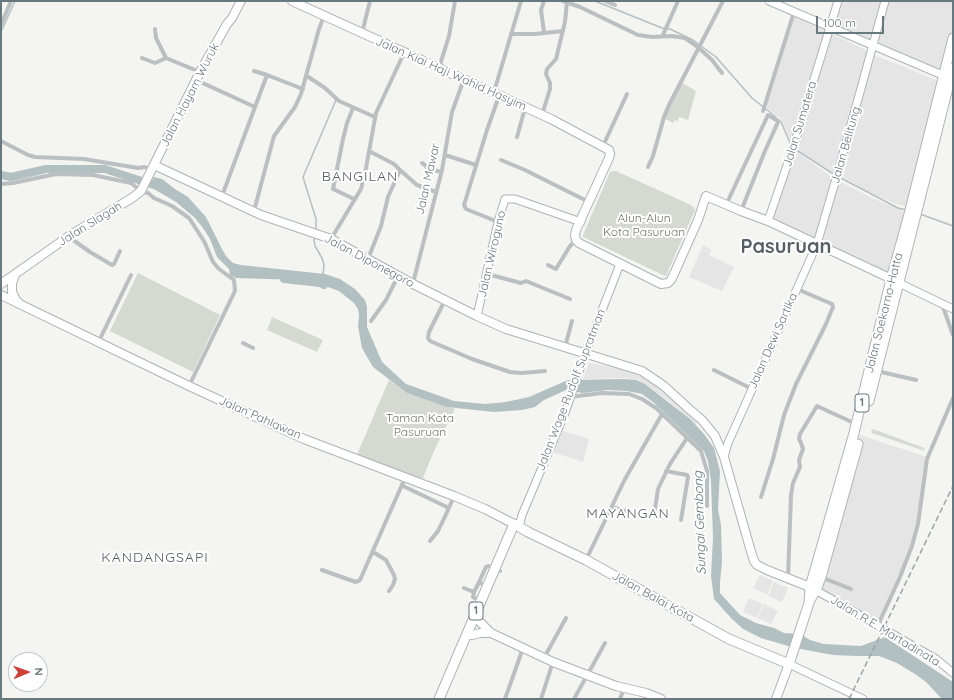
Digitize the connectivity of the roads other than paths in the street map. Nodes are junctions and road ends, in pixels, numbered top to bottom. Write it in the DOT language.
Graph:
graph roads {
  1 [pos="11,1"];
  2 [pos="235,1"];
  3 [pos="240,1"];
  4 [pos="292,1"];
  5 [pos="370,1"];
  6 [pos="455,1"];
  7 [pos="521,1"];
  8 [pos="544,1"];
  9 [pos="605,1"];
  10 [pos="678,1"];
  11 [pos="723,1"];
  12 [pos="769,1"];
  13 [pos="838,1"];
  14 [pos="885,1"];
  15 [pos="565,2"];
  16 [pos="615,5"];
  17 [pos="794,12"];
  18 [pos="324,16"];
  19 [pos="227,24"];
  20 [pos="1,25"];
  21 [pos="830,26"];
  22 [pos="155,29"];
  23 [pos="563,31"];
  24 [pos="544,32"];
  25 [pos="664,33"];
  26 [pos="362,34"];
  27 [pos="511,34"];
  28 [pos="953,38"];
  29 [pos="873,45"];
  30 [pos="699,46"];
  31 [pos="404,53"];
  32 [pos="142,58"];
  33 [pos="166,58"];
  34 [pos="439,68"];
  35 [pos="953,68"];
  36 [pos="254,71"];
  37 [pos="722,73"];
  38 [pos="267,75"];
  39 [pos="198,76"];
  40 [pos="307,76"];
  41 [pos="949,78"];
  42 [pos="464,79"];
  43 [pos="303,89"];
  44 [pos="497,94"];
  45 [pos="627,94"];
  46 [pos="255,106"];
  47 [pos="353,108"];
  48 [pos="525,108"];
  49 [pos="763,110"];
  50 [pos="542,116"];
  51 [pos="375,117"];
  52 [pos="518,137"];
  53 [pos="1,140"];
  54 [pos="606,148"];
  55 [pos="369,151"];
  56 [pos="445,154"];
  57 [pos="501,160"];
  58 [pos="422,163"];
  59 [pos="476,166"];
  60 [pos="648,167"];
  61 [pos="153,169"];
  62 [pos="401,171"];
  63 [pos="441,172"];
  64 [pos="1,184"];
  65 [pos="142,190"];
  66 [pos="436,192"];
  67 [pos="222,196"];
  68 [pos="354,199"];
  69 [pos="590,202"];
  70 [pos="726,205"];
  71 [pos="741,211"];
  72 [pos="254,212"];
  73 [pos="768,221"];
  74 [pos="498,222"];
  75 [pos="581,222"];
  76 [pos="69,237"];
  77 [pos="331,239"];
  78 [pos="576,240"];
  79 [pos="817,244"];
  80 [pos="120,251"];
  81 [pos="368,259"];
  82 [pos="620,264"];
  83 [pos="548,265"];
  84 [pos="15,274"];
  85 [pos="487,274"];
  86 [pos="131,275"];
  87 [pos="398,276"];
  88 [pos="895,281"];
  89 [pos="1,284"];
  90 [pos="413,284"];
  91 [pos="797,289"];
  92 [pos="1,296"];
  93 [pos="570,299"];
  94 [pos="445,300"];
  95 [pos="942,304"];
  96 [pos="22,306"];
  97 [pos="953,309"];
  98 [pos="477,316"];
  99 [pos="371,321"];
  100 [pos="572,321"];
  101 [pos="953,331"];
  102 [pos="98,343"];
  103 [pos="243,343"];
  104 [pos="565,347"];
  105 [pos="253,348"];
  106 [pos="585,354"];
  107 [pos="714,370"];
  108 [pos="876,370"];
  109 [pos="545,371"];
  110 [pos="916,380"];
  111 [pos="189,386"];
  112 [pos="752,389"];
  113 [pos="571,395"];
  114 [pos="953,398"];
  115 [pos="662,414"];
  116 [pos="857,424"];
  117 [pos="715,436"];
  118 [pos="687,438"];
  119 [pos="730,439"];
  120 [pos="724,457"];
  121 [pos="666,471"];
  122 [pos="404,482"];
  123 [pos="454,496"];
  124 [pos="761,497"];
  125 [pos="707,506"];
  126 [pos="612,507"];
  127 [pos="449,508"];
  128 [pos="632,513"];
  129 [pos="654,515"];
  130 [pos="681,520"];
  131 [pos="516,525"];
  132 [pos="430,541"];
  133 [pos="373,552"];
  134 [pos="586,560"];
  135 [pos="322,570"];
  136 [pos="497,570"];
  137 [pos="821,577"];
  138 [pos="788,578"];
  139 [pos="483,584"];
  140 [pos="464,588"];
  141 [pos="813,589"];
  142 [pos="851,589"];
  143 [pos="389,591"];
  144 [pos="474,592"];
  145 [pos="481,601"];
  146 [pos="477,617"];
  147 [pos="566,618"];
  148 [pos="878,625"];
  149 [pos="491,633"];
  150 [pos="472,635"];
  151 [pos="605,643"];
  152 [pos="523,648"];
  153 [pos="544,658"];
  154 [pos="552,662"];
  155 [pos="790,664"];
  156 [pos="953,673"];
  157 [pos="587,675"];
  158 [pos="625,688"];
  159 [pos="656,698"];
  160 [pos="439,699"];
  161 [pos="445,699"];
  162 [pos="505,699"];
  163 [pos="541,699"];
  164 [pos="574,699"];
  165 [pos="620,699"];
  166 [pos="776,699"];
  167 [pos="863,699"];
  1 -- 20 [label="street"];
  2 -- 19 [label="main road, Jalan Hayam Wuruk"];
  3 -- 19 [label="main road, Jalan Hayam Wuruk"];
  4 -- 18 [label="main road, Jalan Kiai Haji Wahid Hasyim"];
  5 -- 26 [label="street"];
  6 -- 34 [label="street"];
  7 -- 27 [label="street"];
  8 -- 24 [label="street"];
  9 -- 16 [label="street"];
  10 -- 25 [label="street"];
  11 -- 30 [label="street"];
  12 -- 17 [label="street"];
  13 -- 21 [label="street, Jalan Sumatera"];
  14 -- 29 [label="street, Jalan Belitung"];
  15 -- 23 [label="street"];
  15 -- 25 [label="street"];
  17 -- 21 [label="street"];
  17 -- 49 [label="street"];
  18 -- 26 [label="main road, Jalan Kiai Haji Wahid Hasyim"];
  18 -- 40 [label="street"];
  19 -- 39 [label="main road, Jalan Hayam Wuruk"];
  21 -- 29 [label="street"];
  21 -- 73 [label="street, Jalan Sumatera"];
  22 -- 33 [label="street"];
  23 -- 24 [label="street"];
  23 -- 50 [label="street"];
  24 -- 27 [label="street"];
  25 -- 30 [label="street"];
  26 -- 31 [label="main road, Jalan Kiai Haji Wahid Hasyim"];
  27 -- 44 [label="street"];
  28 -- 41 [label="highway, Jalan Soekarno-Hatta / 1"];
  29 -- 41 [label="street"];
  29 -- 79 [label="street, Jalan Belitung"];
  30 -- 37 [label="street"];
  30 -- 60 [label="street"];
  31 -- 34 [label="main road, Jalan Kiai Haji Wahid Hasyim"];
  31 -- 51 [label="street"];
  32 -- 33 [label="street"];
  33 -- 39 [label="street"];
  34 -- 42 [label="main road, Jalan Kiai Haji Wahid Hasyim"];
  35 -- 41 [label="highway, Jalan Soekarno-Hatta / 1"];
  36 -- 38 [label="street"];
  38 -- 43 [label="street"];
  38 -- 46 [label="street"];
  39 -- 46 [label="street"];
  39 -- 61 [label="main road, Jalan Hayam Wuruk"];
  40 -- 43 [label="street"];
  40 -- 47 [label="street"];
  41 -- 88 [label="highway, Jalan Soekarno-Hatta / 1"];
  42 -- 44 [label="main road, Jalan Kiai Haji Wahid Hasyim"];
  42 -- 56 [label="street, Jalan Mawar"];
  43 -- 72 [label="street"];
  44 -- 48 [label="main road, Jalan Kiai Haji Wahid Hasyim"];
  44 -- 59 [label="street"];
  45 -- 54 [label="street"];
  46 -- 67 [label="street"];
  47 -- 51 [label="street"];
  47 -- 68 [label="street"];
  48 -- 50 [label="main road, Jalan Kiai Haji Wahid Hasyim"];
  48 -- 52 [label="street"];
  50 -- 54 [label="main road, Jalan Kiai Haji Wahid Hasyim"];
  51 -- 55 [label="street"];
  53 -- 61 [label="street"];
  54 -- 69 [label="main road"];
  55 -- 62 [label="street"];
  55 -- 68 [label="street"];
  56 -- 59 [label="street"];
  56 -- 63 [label="street, Jalan Mawar"];
  57 -- 69 [label="street"];
  58 -- 63 [label="street"];
  59 -- 74 [label="street"];
  61 -- 65 [label="main road, Jalan Slagah"];
  61 -- 67 [label="main road, Jalan Diponegoro"];
  62 -- 66 [label="street"];
  62 -- 81 [label="street"];
  63 -- 66 [label="street, Jalan Mawar"];
  64 -- 65 [label="street"];
  65 -- 76 [label="main road, Jalan Slagah"];
  65 -- 111 [label="street"];
  66 -- 90 [label="street, Jalan Mawar"];
  67 -- 72 [label="main road, Jalan Diponegoro"];
  68 -- 77 [label="street"];
  69 -- 75 [label="main road"];
  70 -- 71 [label="main road"];
  70 -- 71 [label="street"];
  70 -- 82 [label="main road"];
  71 -- 73 [label="main road"];
  72 -- 77 [label="main road, Jalan Diponegoro"];
  73 -- 79 [label="main road"];
  74 -- 75 [label="street, Jalan Wiroguno"];
  74 -- 85 [label="street, Jalan Wiroguno"];
  75 -- 78 [label="main road"];
  76 -- 80 [label="street"];
  76 -- 84 [label="main road, Jalan Slagah"];
  77 -- 81 [label="main road, Jalan Diponegoro"];
  78 -- 82 [label="main road"];
  78 -- 83 [label="street"];
  79 -- 88 [label="main road"];
  79 -- 91 [label="street, Jalan Dewi Sartika"];
  81 -- 87 [label="main road, Jalan Diponegoro"];
  82 -- 106 [label="street, Jalan Wage Rudolf Supratman"];
  84 -- 89 [label="main road, Jalan Slagah"];
  84 -- 96 [label="main road"];
  85 -- 93 [label="street"];
  85 -- 98 [label="street, Jalan Wiroguno"];
  86 -- 102 [label="street"];
  87 -- 90 [label="main road, Jalan Diponegoro"];
  87 -- 99 [label="street"];
  88 -- 95 [label="street"];
  88 -- 108 [label="highway, Jalan Soekarno-Hatta / 1"];
  88 -- 116 [label="highway, Jalan Soekarno-Hatta / 1"];
  90 -- 94 [label="main road, Jalan Diponegoro"];
  91 -- 112 [label="street, Jalan Dewi Sartika"];
  91 -- 124 [label="street"];
  92 -- 96 [label="main road, Jalan Pahlawan"];
  94 -- 98 [label="main road, Jalan Diponegoro"];
  94 -- 109 [label="street"];
  95 -- 97 [label="street"];
  95 -- 101 [label="street"];
  96 -- 102 [label="main road, Jalan Pahlawan"];
  98 -- 104 [label="main road, Jalan Diponegoro"];
  100 -- 104 [label="street"];
  102 -- 111 [label="main road, Jalan Pahlawan"];
  103 -- 105 [label="street"];
  104 -- 106 [label="main road, Jalan Diponegoro"];
  106 -- 113 [label="street, Jalan Wage Rudolf Supratman"];
  106 -- 117 [label="main road, Jalan Diponegoro"];
  107 -- 112 [label="street"];
  108 -- 110 [label="street"];
  108 -- 137 [label="highway, Jalan Soekarno-Hatta / 1"];
  111 -- 122 [label="main road, Jalan Pahlawan"];
  112 -- 119 [label="street, Jalan Dewi Sartika"];
  113 -- 115 [label="street"];
  113 -- 131 [label="street, Jalan Wage Rudolf Supratman"];
  114 -- 148 [label="street"];
  115 -- 118 [label="street"];
  115 -- 126 [label="street"];
  116 -- 138 [label="street"];
  116 -- 141 [label="highway, Jalan Soekarno-Hatta / 1"];
  117 -- 119 [label="street"];
  117 -- 120 [label="main road, Jalan Diponegoro"];
  118 -- 121 [label="street"];
  118 -- 125 [label="street"];
  119 -- 120 [label="street, Jalan Dewi Sartika"];
  120 -- 138 [label="main road, Jalan Diponegoro"];
  121 -- 129 [label="street"];
  121 -- 130 [label="street"];
  122 -- 123 [label="main road, Jalan Pahlawan"];
  122 -- 127 [label="street"];
  122 -- 133 [label="street"];
  123 -- 127 [label="street"];
  123 -- 131 [label="main road, Jalan Pahlawan"];
  126 -- 128 [label="street"];
  126 -- 134 [label="street"];
  127 -- 132 [label="street"];
  131 -- 134 [label="highway, Jalan Balai Kota"];
  131 -- 136 [label="highway, 1"];
  133 -- 135 [label="street"];
  133 -- 143 [label="street"];
  134 -- 155 [label="highway, Jalan Balai Kota"];
  136 -- 139 [label="highway, 1"];
  136 -- 146 [label="highway, 1"];
  137 -- 141 [label="highway, Jalan Soekarno-Hatta / 1"];
  137 -- 142 [label="street"];
  138 -- 141 [label="main road, Jalan Diponegoro"];
  139 -- 144 [label="street"];
  139 -- 145 [label="highway, 1"];
  140 -- 144 [label="street"];
  141 -- 148 [label="street, Jalan R.E. Martadinata"];
  141 -- 155 [label="highway, 1"];
  144 -- 145 [label="street"];
  145 -- 146 [label="highway, 1"];
  146 -- 149 [label="main road"];
  146 -- 150 [label="highway, 1"];
  146 -- 160 [label="highway, 1"];
  147 -- 153 [label="street"];
  148 -- 156 [label="street, Jalan R.E. Martadinata"];
  149 -- 150 [label="main road, 1"];
  149 -- 152 [label="main road"];
  150 -- 161 [label="highway, 1"];
  151 -- 157 [label="street"];
  152 -- 153 [label="main road"];
  152 -- 162 [label="street"];
  153 -- 154 [label="main road"];
  154 -- 157 [label="main road"];
  154 -- 163 [label="street"];
  155 -- 166 [label="main road, 1"];
  155 -- 167 [label="street"];
  157 -- 158 [label="main road"];
  157 -- 164 [label="street"];
  158 -- 159 [label="main road"];
  158 -- 165 [label="street"];
}
